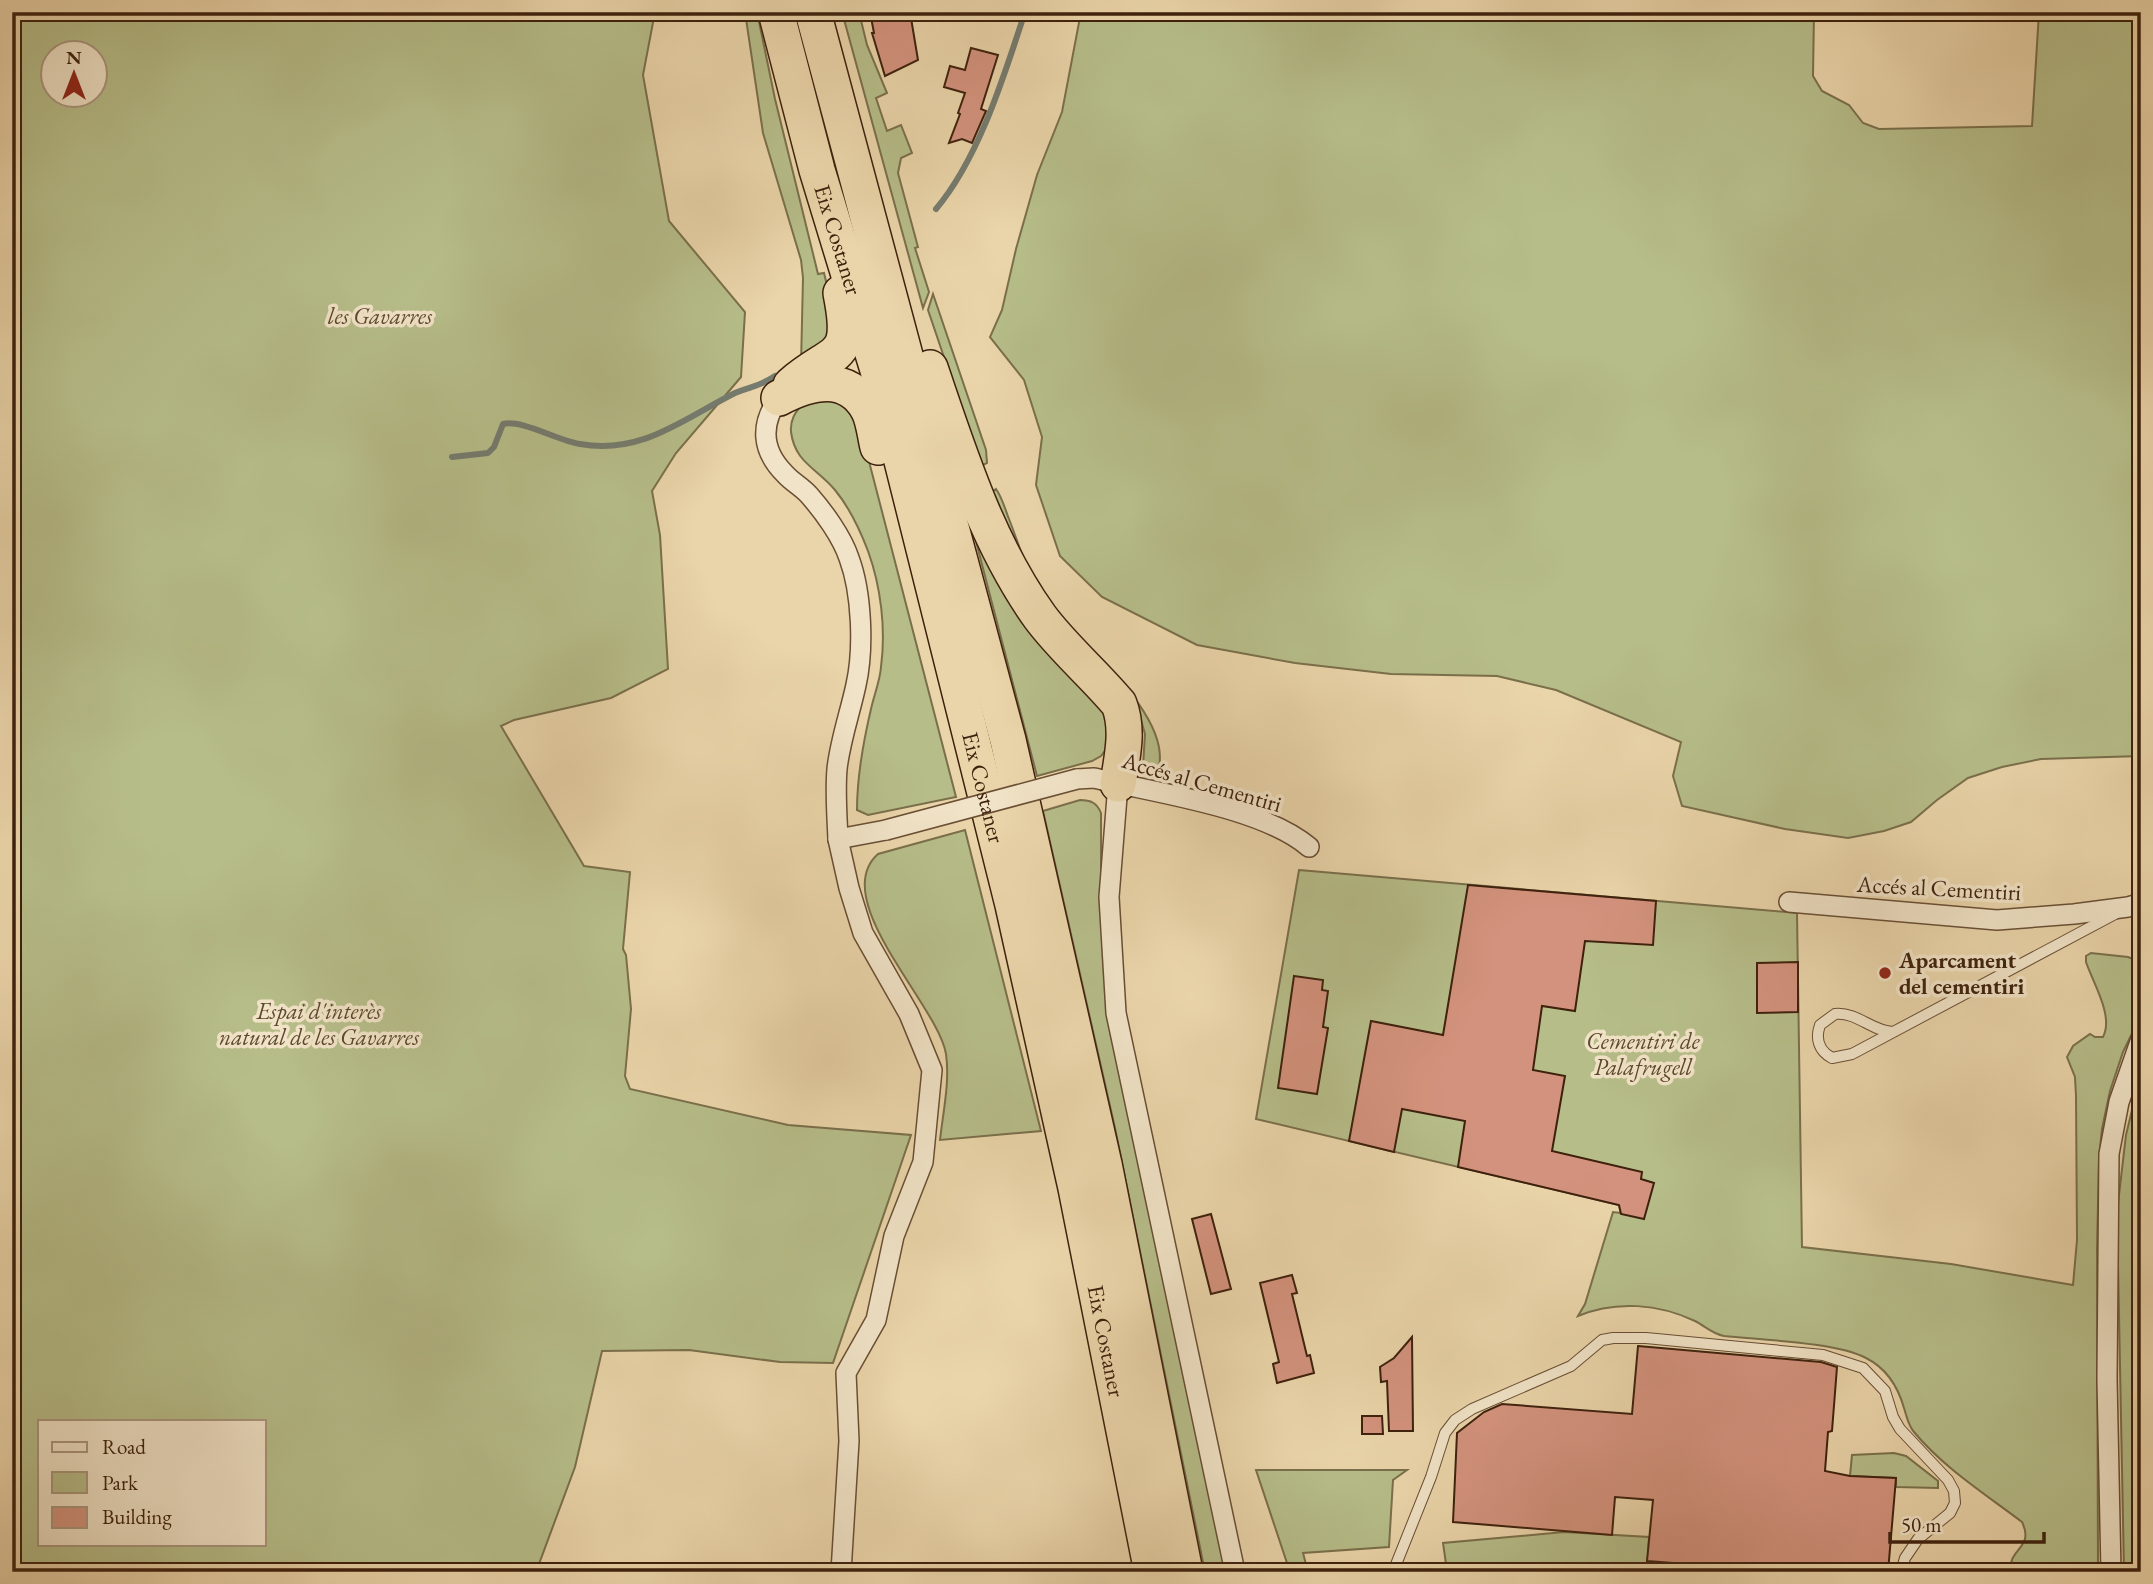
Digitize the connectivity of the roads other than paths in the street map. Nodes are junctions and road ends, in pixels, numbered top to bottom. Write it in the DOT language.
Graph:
graph roads {
  1 [pos="776,12"];
  2 [pos="813,12"];
  3 [pos="827,65"];
  4 [pos="817,170"];
  5 [pos="779,398"];
  6 [pos="1118,784"];
  7 [pos="838,839"];
  8 [pos="1309,847"];
  9 [pos="1789,902"];
  10 [pos="2136,906"];
  11 [pos="1893,1032"];
  12 [pos="2141,1039"];
  13 [pos="1051,1082"];
  14 [pos="841,1572"];
  15 [pos="1152,1572"];
  16 [pos="1185,1572"];
  17 [pos="1235,1572"];
  18 [pos="1393,1572"];
  19 [pos="1902,1572"];
  20 [pos="2111,1572"];
  1 -- 4 [label="highway, Eix Costaner"];
  2 -- 3 [label="highway, Eix Costaner"];
  3 -- 6 [label="highway"];
  3 -- 16 [label="highway, Eix Costaner"];
  4 -- 5 [label="highway"];
  4 -- 13 [label="highway, Eix Costaner"];
  5 -- 7 [label="street"];
  5 -- 13 [label="highway"];
  6 -- 7 [label="street, Accés al Cementiri, bridge"];
  6 -- 8 [label="street, Accés al Cementiri"];
  6 -- 17 [label="street"];
  7 -- 14 [label="street"];
  9 -- 10 [label="street, Accés al Cementiri"];
  10 -- 11 [label="lane"];
  11 -- 11 [label="lane"];
  12 -- 20 [label="street"];
  13 -- 15 [label="highway, Eix Costaner"];
  18 -- 19 [label="lane"];
}
